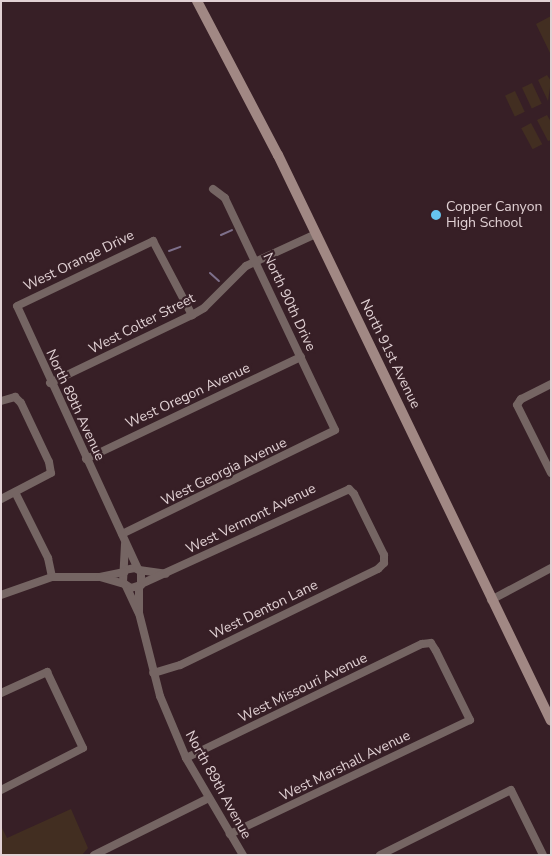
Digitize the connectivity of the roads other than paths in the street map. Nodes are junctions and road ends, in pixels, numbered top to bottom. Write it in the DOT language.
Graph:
graph roads {
  1 [pos="197,1"];
  2 [pos="213,189"];
  3 [pos="316,234"];
  4 [pos="256,261"];
  5 [pos="17,306"];
  6 [pos="192,315"];
  7 [pos="301,356"];
  8 [pos="50,383"];
  9 [pos="551,384"];
  10 [pos="1,401"];
  11 [pos="335,430"];
  12 [pos="86,459"];
  13 [pos="551,473"];
  14 [pos="349,489"];
  15 [pos="15,492"];
  16 [pos="1,499"];
  17 [pos="124,538"];
  18 [pos="551,568"];
  19 [pos="139,569"];
  20 [pos="124,571"];
  21 [pos="166,574"];
  22 [pos="52,577"];
  23 [pos="100,577"];
  24 [pos="125,585"];
  25 [pos="140,585"];
  26 [pos="1,595"];
  27 [pos="491,600"];
  28 [pos="139,613"];
  29 [pos="153,674"];
  30 [pos="1,693"];
  31 [pos="470,720"];
  32 [pos="551,721"];
  33 [pos="186,758"];
  34 [pos="1,790"];
  35 [pos="209,798"];
  36 [pos="230,834"];
  37 [pos="94,855"];
  38 [pos="243,855"];
  39 [pos="380,855"];
  40 [pos="543,855"];
  1 -- 3 [label="main road, North 91st Avenue"];
  2 -- 4 [label="street, North 90th Drive"];
  3 -- 4 [label="street, West Colter Street"];
  3 -- 27 [label="main road, North 91st Avenue"];
  4 -- 6 [label="street, West Colter Street"];
  4 -- 7 [label="street, North 90th Drive"];
  5 -- 6 [label="street, West Orange Drive"];
  5 -- 8 [label="street, North 89th Avenue"];
  6 -- 8 [label="street, West Colter Street"];
  7 -- 11 [label="street, North 90th Drive"];
  7 -- 12 [label="street, West Oregon Avenue"];
  8 -- 12 [label="street, North 89th Avenue"];
  9 -- 13 [label="street"];
  10 -- 15 [label="street"];
  11 -- 17 [label="street, West Georgia Avenue"];
  12 -- 17 [label="street, North 89th Avenue"];
  14 -- 21 [label="street, West Vermont Avenue"];
  14 -- 29 [label="street, West Denton Lane"];
  15 -- 16 [label="street"];
  15 -- 22 [label="street"];
  17 -- 19 [label="street, North 89th Avenue"];
  17 -- 20 [label="street, North 89th Avenue"];
  18 -- 27 [label="street"];
  19 -- 20 [label="street"];
  19 -- 21 [label="street"];
  19 -- 25 [label="street, North 89th Avenue"];
  20 -- 23 [label="street"];
  20 -- 24 [label="street, North 89th Avenue"];
  21 -- 25 [label="street, West Vermont Avenue"];
  22 -- 23 [label="street"];
  22 -- 26 [label="street"];
  23 -- 24 [label="street"];
  24 -- 25 [label="street"];
  24 -- 28 [label="street, North 89th Avenue"];
  25 -- 28 [label="street, North 89th Avenue"];
  27 -- 32 [label="main road, North 91st Avenue"];
  28 -- 29 [label="street, North 89th Avenue"];
  29 -- 33 [label="street, North 89th Avenue"];
  30 -- 34 [label="street"];
  31 -- 33 [label="street, West Missouri Avenue"];
  31 -- 36 [label="street, West Marshall Avenue"];
  33 -- 35 [label="street, North 89th Avenue"];
  35 -- 36 [label="street, North 89th Avenue"];
  35 -- 37 [label="street"];
  36 -- 38 [label="street, North 89th Avenue"];
  39 -- 40 [label="street"];
}
